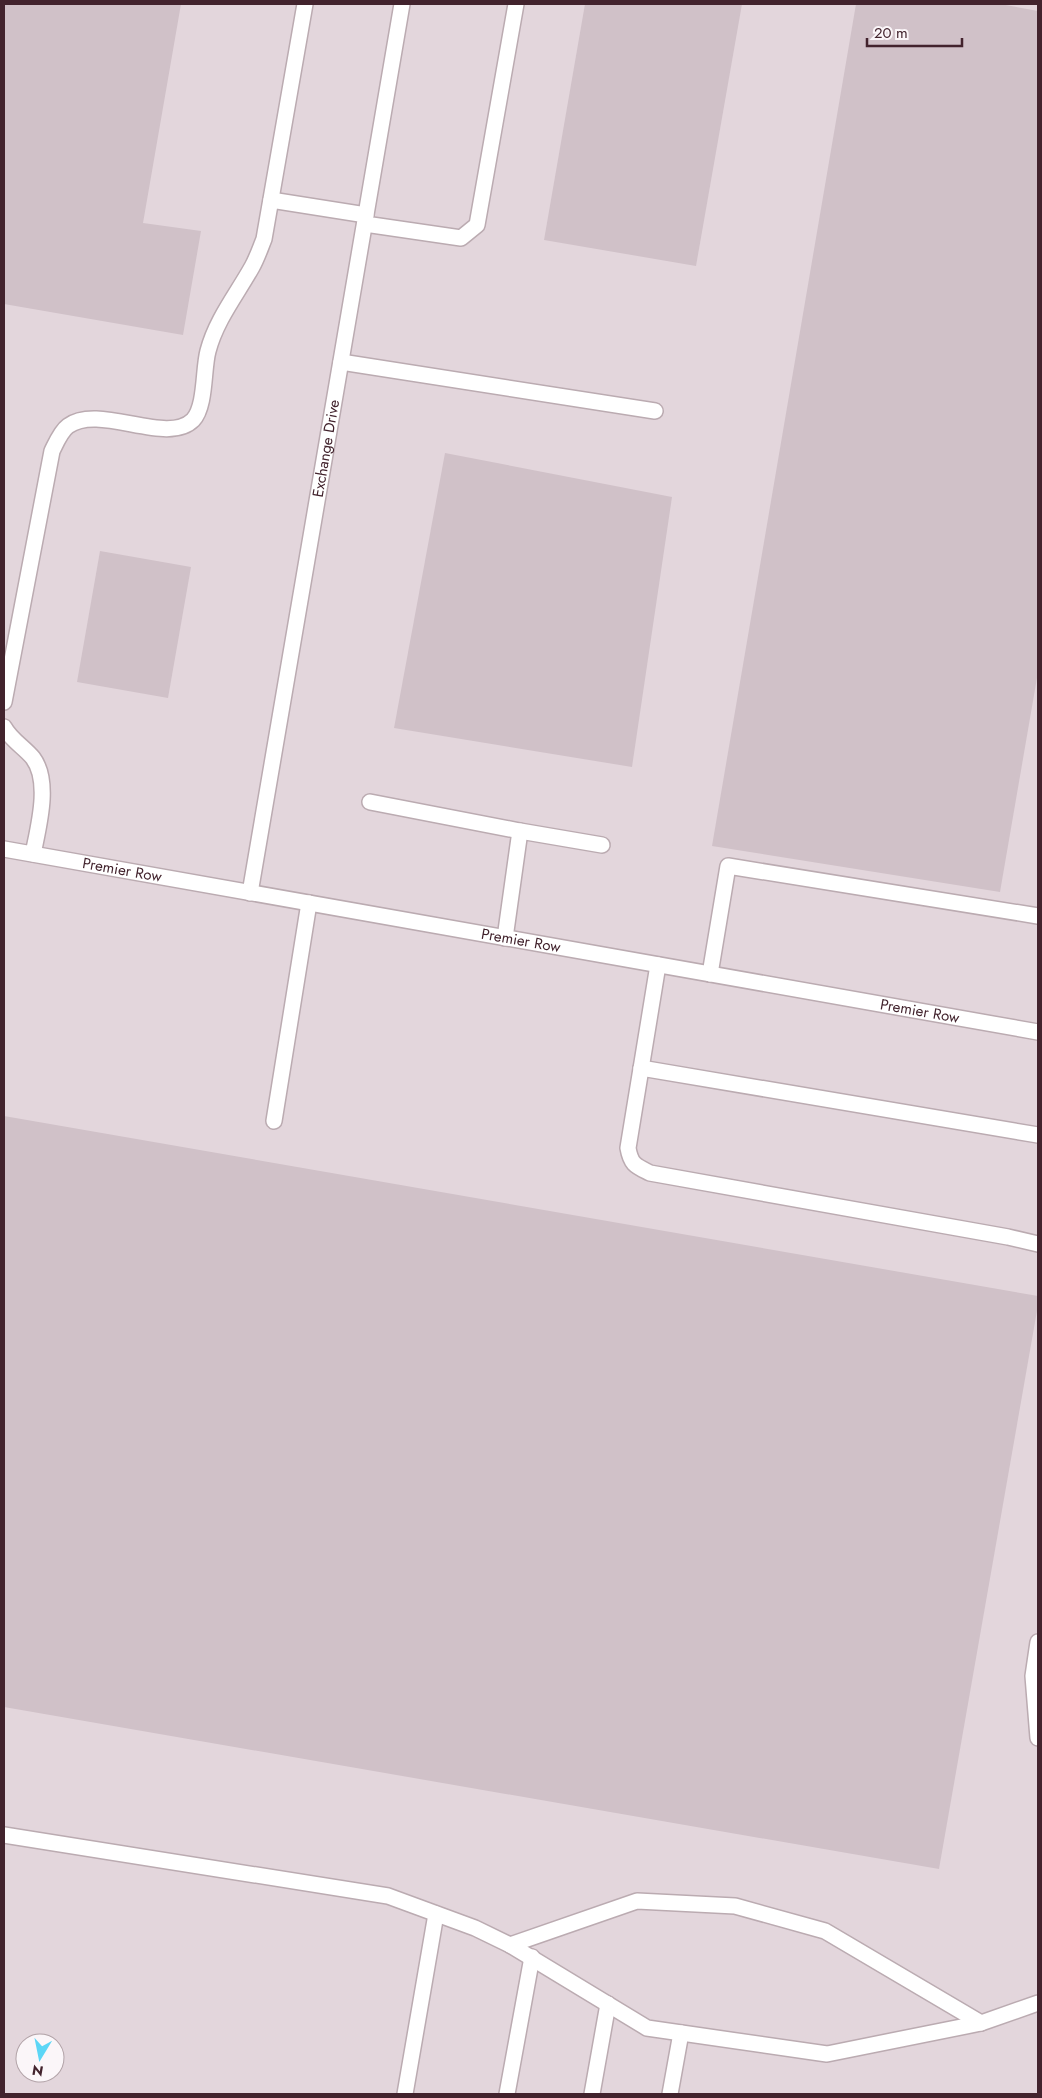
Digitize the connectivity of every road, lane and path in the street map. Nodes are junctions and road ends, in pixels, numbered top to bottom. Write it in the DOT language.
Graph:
graph roads {
  1 [pos="305,4"];
  2 [pos="402,4"];
  3 [pos="516,4"];
  4 [pos="271,200"];
  5 [pos="365,220"];
  6 [pos="341,362"];
  7 [pos="656,410"];
  8 [pos="4,702"];
  9 [pos="4,727"];
  10 [pos="370,802"];
  11 [pos="520,831"];
  12 [pos="602,845"];
  13 [pos="4,849"];
  14 [pos="33,854"];
  15 [pos="250,893"];
  16 [pos="309,903"];
  17 [pos="1038,916"];
  18 [pos="505,938"];
  19 [pos="658,965"];
  20 [pos="710,974"];
  21 [pos="1038,1032"];
  22 [pos="641,1068"];
  23 [pos="274,1121"];
  24 [pos="1038,1135"];
  25 [pos="1038,1244"];
  26 [pos="1038,1642"];
  27 [pos="1038,1738"];
  28 [pos="4,1835"];
  29 [pos="436,1914"];
  30 [pos="510,1944"];
  31 [pos="532,1958"];
  32 [pos="1038,2003"];
  33 [pos="608,2004"];
  34 [pos="981,2023"];
  35 [pos="681,2033"];
  36 [pos="405,2094"];
  37 [pos="507,2094"];
  38 [pos="592,2094"];
  39 [pos="670,2094"];
  1 -- 4 [label="street"];
  2 -- 5 [label="street, Exchange Drive"];
  3 -- 5 [label="street"];
  4 -- 5 [label="street"];
  4 -- 8 [label="street"];
  5 -- 6 [label="street, Exchange Drive"];
  6 -- 7 [label="street"];
  6 -- 15 [label="street, Exchange Drive"];
  9 -- 14 [label="street"];
  10 -- 11 [label="street"];
  11 -- 12 [label="street"];
  11 -- 18 [label="street"];
  13 -- 14 [label="street, Premier Row"];
  14 -- 15 [label="street, Premier Row"];
  15 -- 16 [label="street, Premier Row"];
  16 -- 18 [label="street, Premier Row"];
  16 -- 23 [label="street"];
  17 -- 20 [label="street"];
  18 -- 19 [label="street, Premier Row"];
  19 -- 20 [label="street, Premier Row"];
  19 -- 22 [label="street"];
  20 -- 21 [label="street, Premier Row"];
  22 -- 24 [label="street"];
  22 -- 25 [label="street"];
  26 -- 27 [label="street"];
  28 -- 29 [label="street"];
  29 -- 30 [label="street"];
  29 -- 36 [label="street"];
  30 -- 31 [label="street"];
  30 -- 34 [label="street"];
  31 -- 33 [label="street"];
  31 -- 37 [label="street"];
  32 -- 34 [label="street"];
  33 -- 35 [label="street"];
  33 -- 38 [label="street"];
  34 -- 35 [label="street"];
  35 -- 39 [label="street"];
}
